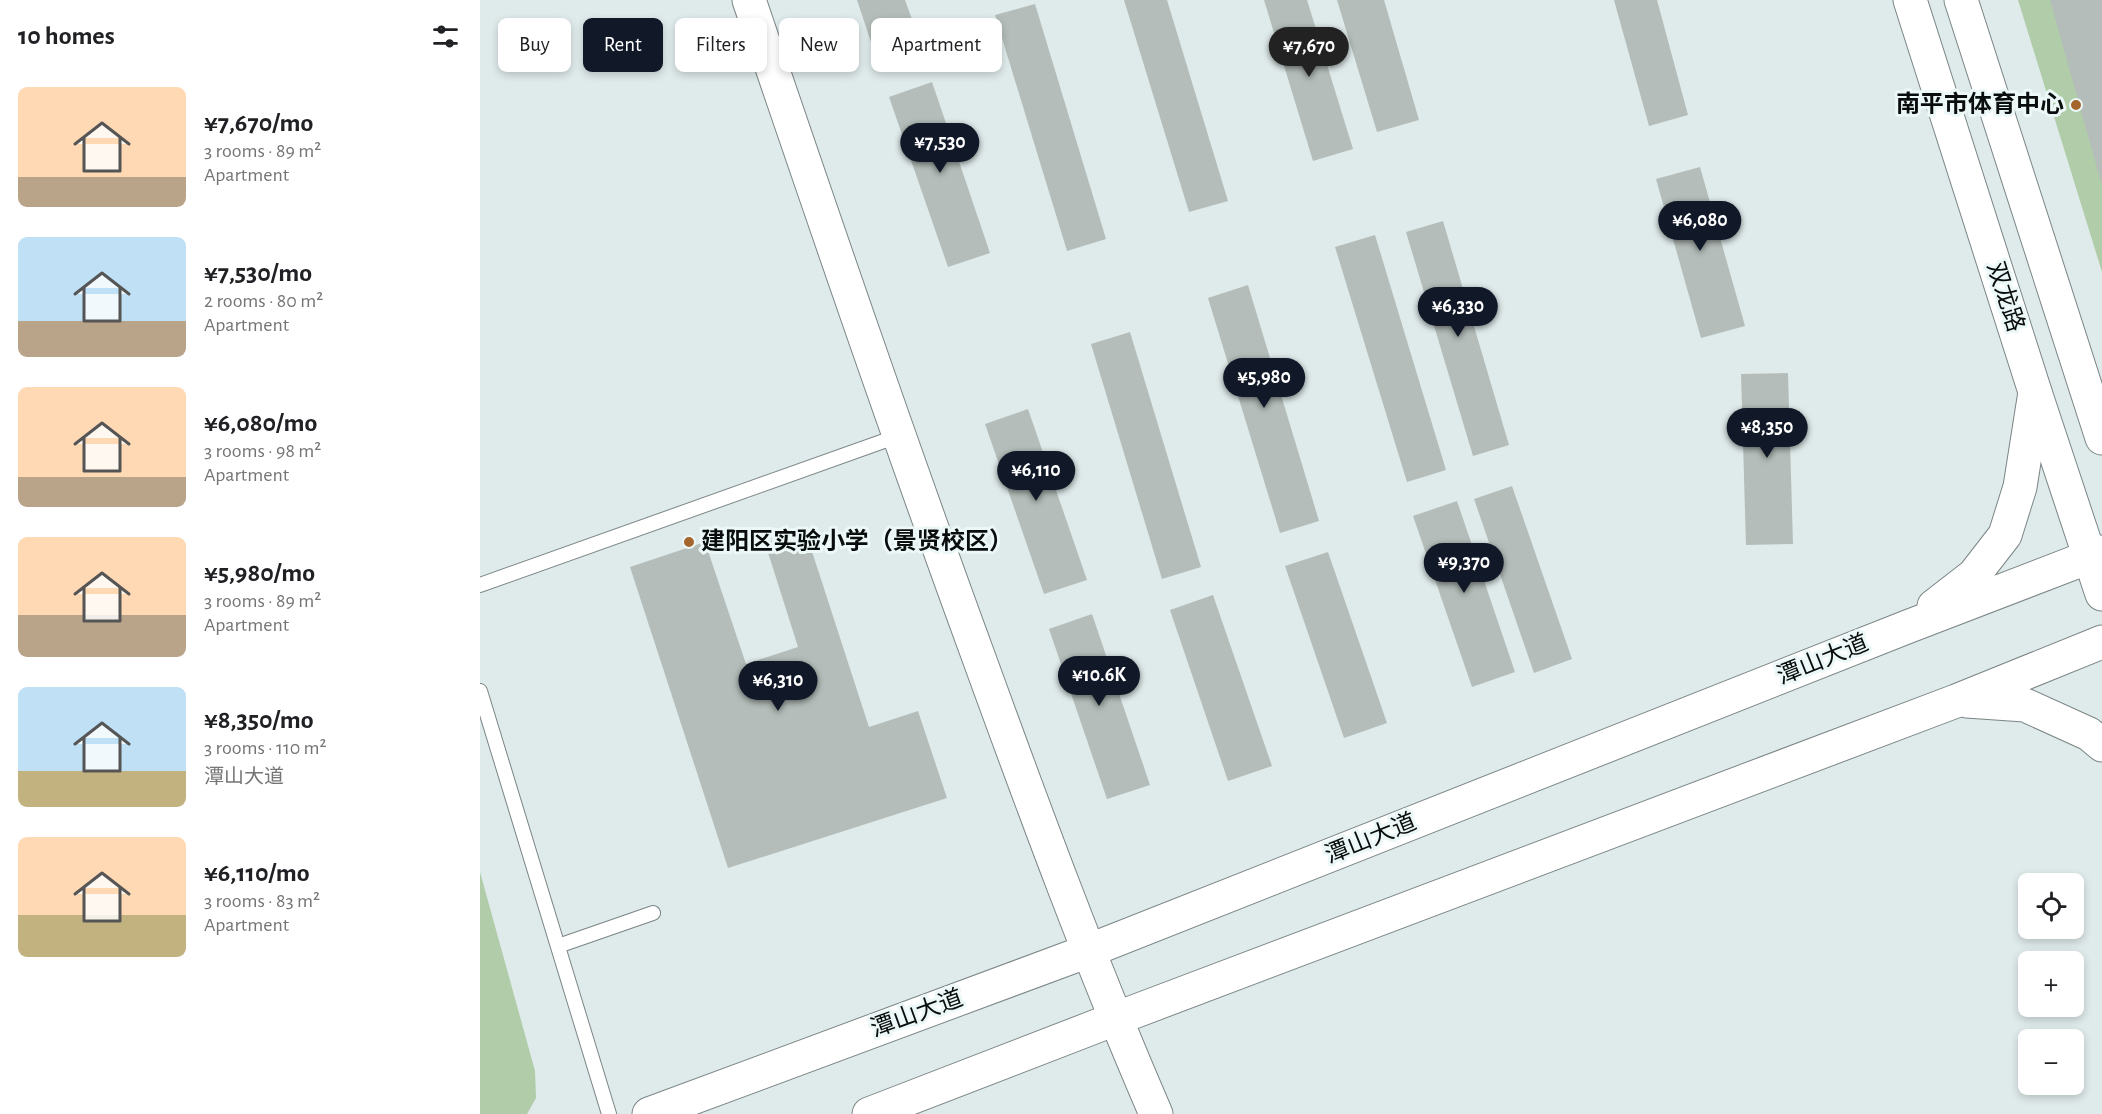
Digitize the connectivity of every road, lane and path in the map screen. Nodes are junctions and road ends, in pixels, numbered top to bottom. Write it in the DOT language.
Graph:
graph roads {
  1 [pos="749,0"];
  2 [pos="1910,0"];
  3 [pos="1961,0"];
  4 [pos="2080,375"];
  5 [pos="2035,392"];
  6 [pos="2102,401"];
  7 [pos="898,436"];
  8 [pos="2102,438"];
  9 [pos="2096,555"];
  10 [pos="480,585"];
  11 [pos="2102,594"];
  12 [pos="1907,627"];
  13 [pos="2102,642"];
  14 [pos="480,691"];
  15 [pos="1956,701"];
  16 [pos="2102,746"];
  17 [pos="654,913"];
  18 [pos="558,946"];
  19 [pos="1088,951"];
  20 [pos="1115,1019"];
  21 [pos="609,1114"];
  22 [pos="649,1114"];
  23 [pos="869,1114"];
  24 [pos="1156,1114"];
  1 -- 7 [label="main road"];
  2 -- 5 [label="main road, 双龙路"];
  3 -- 4 [label="main road, 双龙路"];
  4 -- 6 [label="main road"];
  4 -- 8 [label="main road, 双龙路"];
  5 -- 9 [label="main road, 双龙路"];
  5 -- 12 [label="main road"];
  7 -- 10 [label="lane"];
  7 -- 19 [label="main road"];
  9 -- 11 [label="main road, 双龙路"];
  9 -- 12 [label="main road, 潭山大道"];
  12 -- 19 [label="main road, 潭山大道"];
  13 -- 15 [label="main road"];
  14 -- 18 [label="lane"];
  15 -- 16 [label="main road"];
  15 -- 20 [label="main road"];
  17 -- 18 [label="lane"];
  18 -- 21 [label="lane"];
  19 -- 20 [label="main road"];
  19 -- 22 [label="main road, 潭山大道"];
  20 -- 23 [label="main road"];
  20 -- 24 [label="main road"];
}
